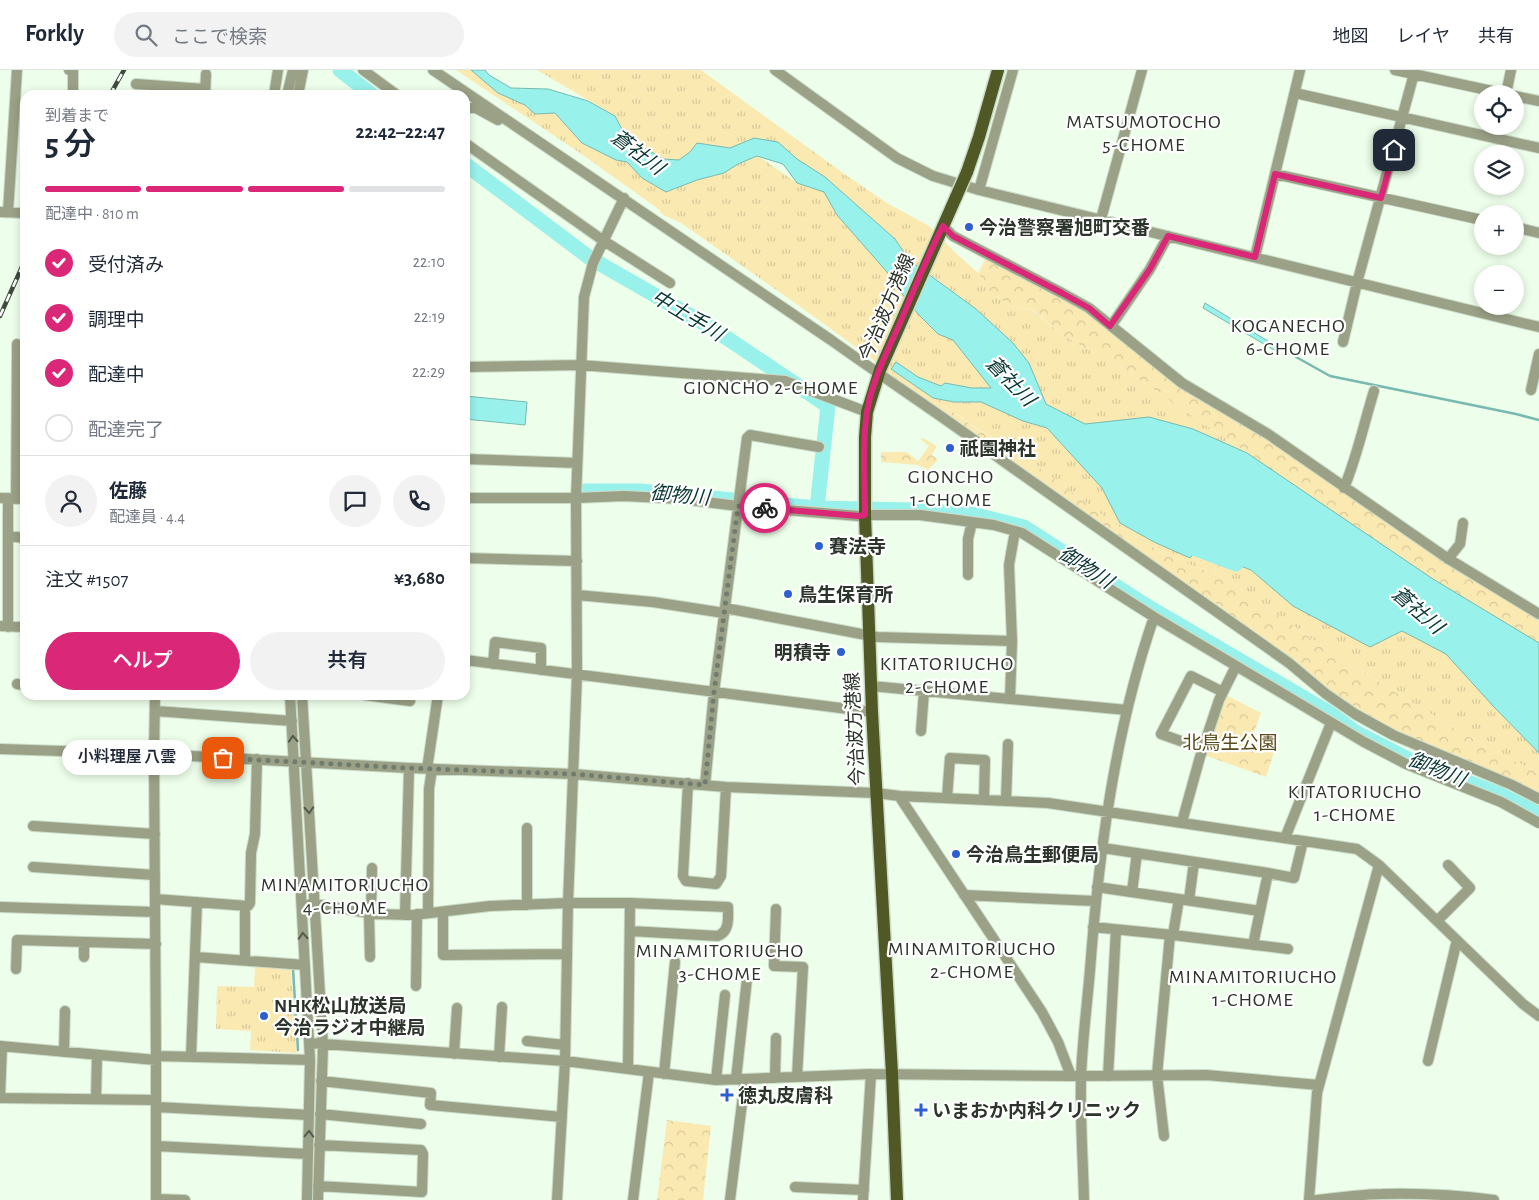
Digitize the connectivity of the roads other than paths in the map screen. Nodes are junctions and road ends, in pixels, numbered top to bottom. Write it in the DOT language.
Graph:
graph roads {
  1 [pos="17,70"];
  2 [pos="69,70"];
  3 [pos="73,70"];
  4 [pos="278,70"];
  5 [pos="293,70"];
  6 [pos="303,70"];
  7 [pos="363,70"];
  8 [pos="433,70"];
  9 [pos="775,70"];
  10 [pos="998,70"];
  11 [pos="1013,70"];
  12 [pos="1142,70"];
  13 [pos="1300,70"];
  14 [pos="1395,70"];
  15 [pos="1511,70"];
  16 [pos="1414,72"];
  17 [pos="206,74"];
  18 [pos="136,84"];
  19 [pos="1508,85"];
  20 [pos="1474,86"];
  21 [pos="73,90"];
  22 [pos="188,90"];
  23 [pos="205,90"];
  24 [pos="275,90"];
  25 [pos="289,90"];
  26 [pos="299,90"];
  27 [pos="390,90"];
  28 [pos="463,90"];
  29 [pos="1295,93"];
  30 [pos="470,95"];
  31 [pos="1524,98"];
  32 [pos="1539,101"];
  33 [pos="470,108"];
  34 [pos="1402,118"];
  35 [pos="514,124"];
  36 [pos="470,147"];
  37 [pos="1539,148"];
  38 [pos="5,171"];
  39 [pos="1275,174"];
  40 [pos="979,190"];
  41 [pos="624,198"];
  42 [pos="1381,198"];
  43 [pos="4,212"];
  44 [pos="20,212"];
  45 [pos="1474,218"];
  46 [pos="1101,219"];
  47 [pos="1524,230"];
  48 [pos="940,231"];
  49 [pos="1539,233"];
  50 [pos="1168,236"];
  51 [pos="603,242"];
  52 [pos="1255,257"];
  53 [pos="670,283"];
  54 [pos="1358,283"];
  55 [pos="1110,326"];
  56 [pos="1539,327"];
  57 [pos="1343,342"];
  58 [pos="17,344"];
  59 [pos="1539,354"];
  60 [pos="580,365"];
  61 [pos="470,367"];
  62 [pos="879,372"];
  63 [pos="1531,390"];
  64 [pos="1374,391"];
  65 [pos="20,396"];
  66 [pos="867,412"];
  67 [pos="819,447"];
  68 [pos="20,450"];
  69 [pos="470,459"];
  70 [pos="577,463"];
  71 [pos="1344,488"];
  72 [pos="470,498"];
  73 [pos="576,498"];
  74 [pos="12,499"];
  75 [pos="738,506"];
  76 [pos="865,515"];
  77 [pos="972,522"];
  78 [pos="1463,523"];
  79 [pos="1015,531"];
  80 [pos="20,539"];
  81 [pos="5,543"];
  82 [pos="470,558"];
  83 [pos="1448,559"];
  84 [pos="576,562"];
  85 [pos="968,575"];
  86 [pos="577,595"];
  87 [pos="725,610"];
  88 [pos="1539,614"];
  89 [pos="1154,617"];
  90 [pos="4,626"];
  91 [pos="20,627"];
  92 [pos="869,636"];
  93 [pos="1012,641"];
  94 [pos="470,661"];
  95 [pos="493,664"];
  96 [pos="1236,666"];
  97 [pos="541,670"];
  98 [pos="577,674"];
  99 [pos="871,686"];
  100 [pos="924,691"];
  101 [pos="714,692"];
  102 [pos="1223,692"];
  103 [pos="1010,699"];
  104 [pos="155,700"];
  105 [pos="290,700"];
  106 [pos="302,700"];
  107 [pos="402,700"];
  108 [pos="437,700"];
  109 [pos="410,701"];
  110 [pos="1127,710"];
  111 [pos="155,711"];
  112 [pos="872,712"];
  113 [pos="292,722"];
  114 [pos="1332,723"];
  115 [pos="921,731"];
  116 [pos="1008,744"];
  117 [pos="0,749"];
  118 [pos="1203,749"];
  119 [pos="154,754"];
  120 [pos="257,759"];
  121 [pos="294,761"];
  122 [pos="306,762"];
  123 [pos="409,768"];
  124 [pos="429,769"];
  125 [pos="573,774"];
  126 [pos="688,783"];
  127 [pos="705,785"];
  128 [pos="726,786"];
  129 [pos="876,793"];
  130 [pos="899,796"];
  131 [pos="947,798"];
  132 [pos="1539,799"];
  133 [pos="984,800"];
  134 [pos="1006,801"];
  135 [pos="1108,811"];
  136 [pos="1182,822"];
  137 [pos="1539,823"];
  138 [pos="33,826"];
  139 [pos="527,828"];
  140 [pos="155,834"];
  141 [pos="1285,838"];
  142 [pos="1303,841"];
  143 [pos="1102,848"];
  144 [pos="1137,853"];
  145 [pos="1194,862"];
  146 [pos="1379,865"];
  147 [pos="1448,865"];
  148 [pos="33,867"];
  149 [pos="372,868"];
  150 [pos="1268,873"];
  151 [pos="155,875"];
  152 [pos="1097,887"];
  153 [pos="1132,892"];
  154 [pos="964,895"];
  155 [pos="155,898"];
  156 [pos="1184,900"];
  157 [pos="1096,901"];
  158 [pos="197,902"];
  159 [pos="568,903"];
  160 [pos="630,903"];
  161 [pos="315,904"];
  162 [pos="301,905"];
  163 [pos="526,905"];
  164 [pos="246,906"];
  165 [pos="0,907"];
  166 [pos="776,909"];
  167 [pos="1260,911"];
  168 [pos="155,912"];
  169 [pos="443,912"];
  170 [pos="370,914"];
  171 [pos="422,914"];
  172 [pos="405,915"];
  173 [pos="1437,921"];
  174 [pos="1093,927"];
  175 [pos="1116,930"];
  176 [pos="630,931"];
  177 [pos="1172,935"];
  178 [pos="1457,940"];
  179 [pos="84,942"];
  180 [pos="156,944"];
  181 [pos="1253,945"];
  182 [pos="1288,949"];
  183 [pos="567,954"];
  184 [pos="84,957"];
  185 [pos="196,957"];
  186 [pos="370,957"];
  187 [pos="245,961"];
  188 [pos="675,962"];
  189 [pos="305,965"];
  190 [pos="16,970"];
  191 [pos="747,979"];
  192 [pos="416,986"];
  193 [pos="725,995"];
  194 [pos="502,1007"];
  195 [pos="457,1008"];
  196 [pos="65,1011"];
  197 [pos="1539,1016"];
  198 [pos="776,1038"];
  199 [pos="527,1041"];
  200 [pos="309,1043"];
  201 [pos="322,1045"];
  202 [pos="565,1045"];
  203 [pos="1,1046"];
  204 [pos="64,1052"];
  205 [pos="454,1054"];
  206 [pos="97,1055"];
  207 [pos="191,1057"];
  208 [pos="498,1057"];
  209 [pos="156,1058"];
  210 [pos="310,1060"];
  211 [pos="565,1061"];
  212 [pos="1428,1061"];
  213 [pos="628,1069"];
  214 [pos="649,1072"];
  215 [pos="664,1074"];
  216 [pos="871,1074"];
  217 [pos="892,1074"];
  218 [pos="1076,1076"];
  219 [pos="1108,1076"];
  220 [pos="1157,1076"];
  221 [pos="796,1077"];
  222 [pos="774,1078"];
  223 [pos="740,1079"];
  224 [pos="716,1080"];
  225 [pos="321,1081"];
  226 [pos="1319,1085"];
  227 [pos="0,1097"];
  228 [pos="96,1099"];
  229 [pos="156,1103"];
  230 [pos="314,1115"];
  231 [pos="562,1117"];
  232 [pos="421,1124"];
  233 [pos="1164,1136"];
  234 [pos="319,1145"];
  235 [pos="156,1146"];
  236 [pos="308,1154"];
  237 [pos="318,1186"];
  238 [pos="794,1187"];
  239 [pos="864,1195"];
  240 [pos="156,1200"];
  241 [pos="185,1200"];
  242 [pos="307,1200"];
  243 [pos="318,1200"];
  244 [pos="557,1200"];
  245 [pos="633,1200"];
  246 [pos="730,1200"];
  247 [pos="897,1200"];
  248 [pos="1084,1200"];
  249 [pos="1309,1200"];
  250 [pos="1317,1200"];
  251 [pos="1494,1200"];
  1 -- 38 [label="street"];
  2 -- 3 [label="street"];
  3 -- 21 [label="street"];
  4 -- 24 [label="street"];
  5 -- 25 [label="street"];
  6 -- 26 [label="street"];
  7 -- 27 [label="street"];
  8 -- 28 [label="street"];
  9 -- 40 [label="street"];
  10 -- 48 [label="main road, 今治波方港線, bridge"];
  11 -- 40 [label="street"];
  12 -- 46 [label="street"];
  13 -- 29 [label="street"];
  14 -- 16 [label="street"];
  15 -- 19 [label="street"];
  16 -- 20 [label="street"];
  16 -- 34 [label="street"];
  17 -- 23 [label="street"];
  18 -- 22 [label="street"];
  29 -- 34 [label="street"];
  29 -- 39 [label="street"];
  30 -- 35 [label="street"];
  31 -- 32 [label="street"];
  33 -- 35 [label="street"];
  34 -- 37 [label="street"];
  34 -- 42 [label="street"];
  35 -- 41 [label="street"];
  36 -- 51 [label="street"];
  38 -- 43 [label="street"];
  39 -- 42 [label="street"];
  39 -- 52 [label="street"];
  40 -- 46 [label="street"];
  41 -- 51 [label="street"];
  41 -- 62 [label="street"];
  42 -- 45 [label="street"];
  42 -- 54 [label="street"];
  43 -- 44 [label="street"];
  46 -- 50 [label="street"];
  47 -- 49 [label="street"];
  48 -- 55 [label="street"];
  48 -- 62 [label="main road, 今治波方港線"];
  50 -- 52 [label="street"];
  50 -- 55 [label="street"];
  51 -- 53 [label="street"];
  51 -- 60 [label="street"];
  52 -- 54 [label="street"];
  54 -- 56 [label="street"];
  54 -- 57 [label="street"];
  55 -- 71 [label="street"];
  58 -- 65 [label="street"];
  59 -- 63 [label="street"];
  60 -- 61 [label="street"];
  60 -- 66 [label="street"];
  60 -- 70 [label="street"];
  62 -- 66 [label="main road, 今治波方港線"];
  62 -- 132 [label="street"];
  64 -- 71 [label="street"];
  66 -- 76 [label="main road, 今治波方港線"];
  67 -- 75 [label="street"];
  68 -- 74 [label="street"];
  69 -- 70 [label="street"];
  70 -- 73 [label="street"];
  71 -- 83 [label="street"];
  72 -- 73 [label="street"];
  73 -- 75 [label="street"];
  73 -- 84 [label="street"];
  74 -- 81 [label="street"];
  75 -- 76 [label="street"];
  75 -- 87 [label="street"];
  76 -- 77 [label="street"];
  76 -- 92 [label="main road, 今治波方港線"];
  77 -- 79 [label="street"];
  77 -- 85 [label="street"];
  78 -- 83 [label="street"];
  79 -- 89 [label="street"];
  79 -- 93 [label="street"];
  80 -- 81 [label="street"];
  81 -- 90 [label="street"];
  82 -- 84 [label="street"];
  83 -- 88 [label="street"];
  84 -- 86 [label="street"];
  86 -- 87 [label="street"];
  86 -- 98 [label="street"];
  87 -- 92 [label="street"];
  87 -- 101 [label="street"];
  89 -- 96 [label="street"];
  89 -- 110 [label="street"];
  90 -- 91 [label="street"];
  92 -- 93 [label="street"];
  92 -- 99 [label="main road, 今治波方港線"];
  93 -- 103 [label="street"];
  94 -- 95 [label="street"];
  95 -- 97 [label="street"];
  95 -- 97 [label="street"];
  96 -- 102 [label="street"];
  96 -- 114 [label="street"];
  97 -- 98 [label="street"];
  98 -- 101 [label="street"];
  98 -- 125 [label="street"];
  99 -- 100 [label="street"];
  99 -- 112 [label="main road, 今治波方港線"];
  100 -- 103 [label="street"];
  100 -- 115 [label="street"];
  101 -- 112 [label="street"];
  101 -- 127 [label="street"];
  102 -- 118 [label="street"];
  102 -- 118 [label="street"];
  103 -- 110 [label="street"];
  104 -- 111 [label="street"];
  105 -- 113 [label="street"];
  106 -- 122 [label="street"];
  107 -- 109 [label="street"];
  108 -- 124 [label="street"];
  110 -- 135 [label="street"];
  111 -- 113 [label="street"];
  111 -- 119 [label="street"];
  112 -- 129 [label="main road, 今治波方港線"];
  121 -- 113 [label="street, one-way"];
  114 -- 137 [label="street"];
  114 -- 141 [label="street"];
  116 -- 134 [label="street"];
  117 -- 119 [label="street"];
  118 -- 136 [label="street"];
  119 -- 120 [label="street"];
  119 -- 140 [label="street"];
  120 -- 121 [label="street"];
  120 -- 164 [label="street"];
  121 -- 122 [label="street"];
  121 -- 162 [label="street"];
  122 -- 123 [label="street"];
  122 -- 161 [label="street, one-way"];
  123 -- 124 [label="street"];
  123 -- 172 [label="street"];
  124 -- 125 [label="street"];
  124 -- 171 [label="street"];
  125 -- 126 [label="street"];
  125 -- 159 [label="street"];
  126 -- 127 [label="street"];
  126 -- 128 [label="street"];
  127 -- 128 [label="street"];
  128 -- 129 [label="street"];
  129 -- 130 [label="street"];
  129 -- 217 [label="main road, 今治波方港線"];
  130 -- 131 [label="street"];
  130 -- 154 [label="street"];
  131 -- 133 [label="street"];
  131 -- 133 [label="street"];
  133 -- 134 [label="street"];
  134 -- 135 [label="street"];
  135 -- 136 [label="street"];
  135 -- 143 [label="street"];
  136 -- 141 [label="street"];
  138 -- 140 [label="street"];
  139 -- 163 [label="street"];
  140 -- 151 [label="street"];
  141 -- 142 [label="street"];
  142 -- 146 [label="street"];
  142 -- 150 [label="street"];
  143 -- 144 [label="street"];
  143 -- 152 [label="street"];
  144 -- 145 [label="street"];
  144 -- 153 [label="street"];
  145 -- 150 [label="street"];
  145 -- 156 [label="street"];
  146 -- 173 [label="street"];
  146 -- 226 [label="street"];
  147 -- 173 [label="street"];
  148 -- 151 [label="street"];
  149 -- 170 [label="street"];
  150 -- 167 [label="street"];
  151 -- 155 [label="street"];
  152 -- 153 [label="street"];
  152 -- 157 [label="street"];
  153 -- 156 [label="street"];
  154 -- 157 [label="street"];
  154 -- 218 [label="street"];
  155 -- 158 [label="street"];
  155 -- 168 [label="street"];
  156 -- 167 [label="street"];
  156 -- 177 [label="street"];
  157 -- 174 [label="street"];
  158 -- 164 [label="street"];
  158 -- 185 [label="street"];
  159 -- 160 [label="street"];
  159 -- 163 [label="street"];
  159 -- 183 [label="street"];
  160 -- 176 [label="street"];
  160 -- 176 [label="street"];
  161 -- 162 [label="street"];
  161 -- 170 [label="street"];
  161 -- 201 [label="street"];
  189 -- 162 [label="street, one-way"];
  163 -- 169 [label="street"];
  164 -- 187 [label="street"];
  165 -- 168 [label="street"];
  166 -- 221 [label="street"];
  167 -- 181 [label="street"];
  168 -- 180 [label="street"];
  169 -- 171 [label="street"];
  169 -- 183 [label="street"];
  170 -- 172 [label="street"];
  170 -- 186 [label="street"];
  171 -- 172 [label="street"];
  171 -- 192 [label="street"];
  173 -- 178 [label="street"];
  174 -- 175 [label="street"];
  174 -- 218 [label="street"];
  175 -- 177 [label="street"];
  175 -- 219 [label="street"];
  176 -- 213 [label="street"];
  177 -- 181 [label="street"];
  177 -- 220 [label="street"];
  178 -- 197 [label="street"];
  178 -- 212 [label="street"];
  179 -- 180 [label="street"];
  179 -- 184 [label="street"];
  179 -- 190 [label="street"];
  180 -- 209 [label="street"];
  181 -- 182 [label="street"];
  183 -- 202 [label="street"];
  185 -- 187 [label="street"];
  185 -- 207 [label="street"];
  187 -- 189 [label="street"];
  188 -- 215 [label="street"];
  189 -- 200 [label="street"];
  191 -- 223 [label="street"];
  193 -- 224 [label="street"];
  194 -- 208 [label="street"];
  195 -- 205 [label="street"];
  196 -- 204 [label="street"];
  198 -- 222 [label="street"];
  199 -- 202 [label="street"];
  200 -- 201 [label="street"];
  200 -- 210 [label="street"];
  201 -- 205 [label="street"];
  201 -- 225 [label="street"];
  202 -- 211 [label="street"];
  203 -- 204 [label="street"];
  203 -- 227 [label="street"];
  204 -- 206 [label="street"];
  205 -- 208 [label="street"];
  206 -- 209 [label="street"];
  206 -- 228 [label="street"];
  207 -- 209 [label="street"];
  207 -- 210 [label="street"];
  208 -- 211 [label="street"];
  209 -- 229 [label="street"];
  210 -- 230 [label="street"];
  211 -- 213 [label="street"];
  211 -- 231 [label="street"];
  213 -- 214 [label="street"];
  214 -- 215 [label="street"];
  214 -- 245 [label="street"];
  215 -- 224 [label="street"];
  216 -- 217 [label="street"];
  216 -- 221 [label="street"];
  216 -- 239 [label="street"];
  217 -- 218 [label="street"];
  217 -- 247 [label="main road, 今治波方港線"];
  218 -- 219 [label="street"];
  218 -- 248 [label="street"];
  219 -- 220 [label="street"];
  220 -- 226 [label="street"];
  220 -- 233 [label="street"];
  221 -- 222 [label="street"];
  222 -- 223 [label="street"];
  223 -- 224 [label="street"];
  223 -- 246 [label="street"];
  225 -- 230 [label="street"];
  225 -- 231 [label="street"];
  226 -- 249 [label="street"];
  227 -- 228 [label="street"];
  228 -- 229 [label="street"];
  229 -- 230 [label="street"];
  229 -- 235 [label="street"];
  230 -- 232 [label="street"];
  230 -- 234 [label="street"];
  236 -- 230 [label="street, one-way"];
  231 -- 244 [label="street"];
  234 -- 237 [label="street"];
  234 -- 237 [label="street"];
  235 -- 236 [label="street"];
  235 -- 240 [label="street"];
  236 -- 242 [label="street"];
  237 -- 243 [label="street"];
  238 -- 239 [label="street"];
  240 -- 241 [label="street"];
  250 -- 251 [label="street"];
}
